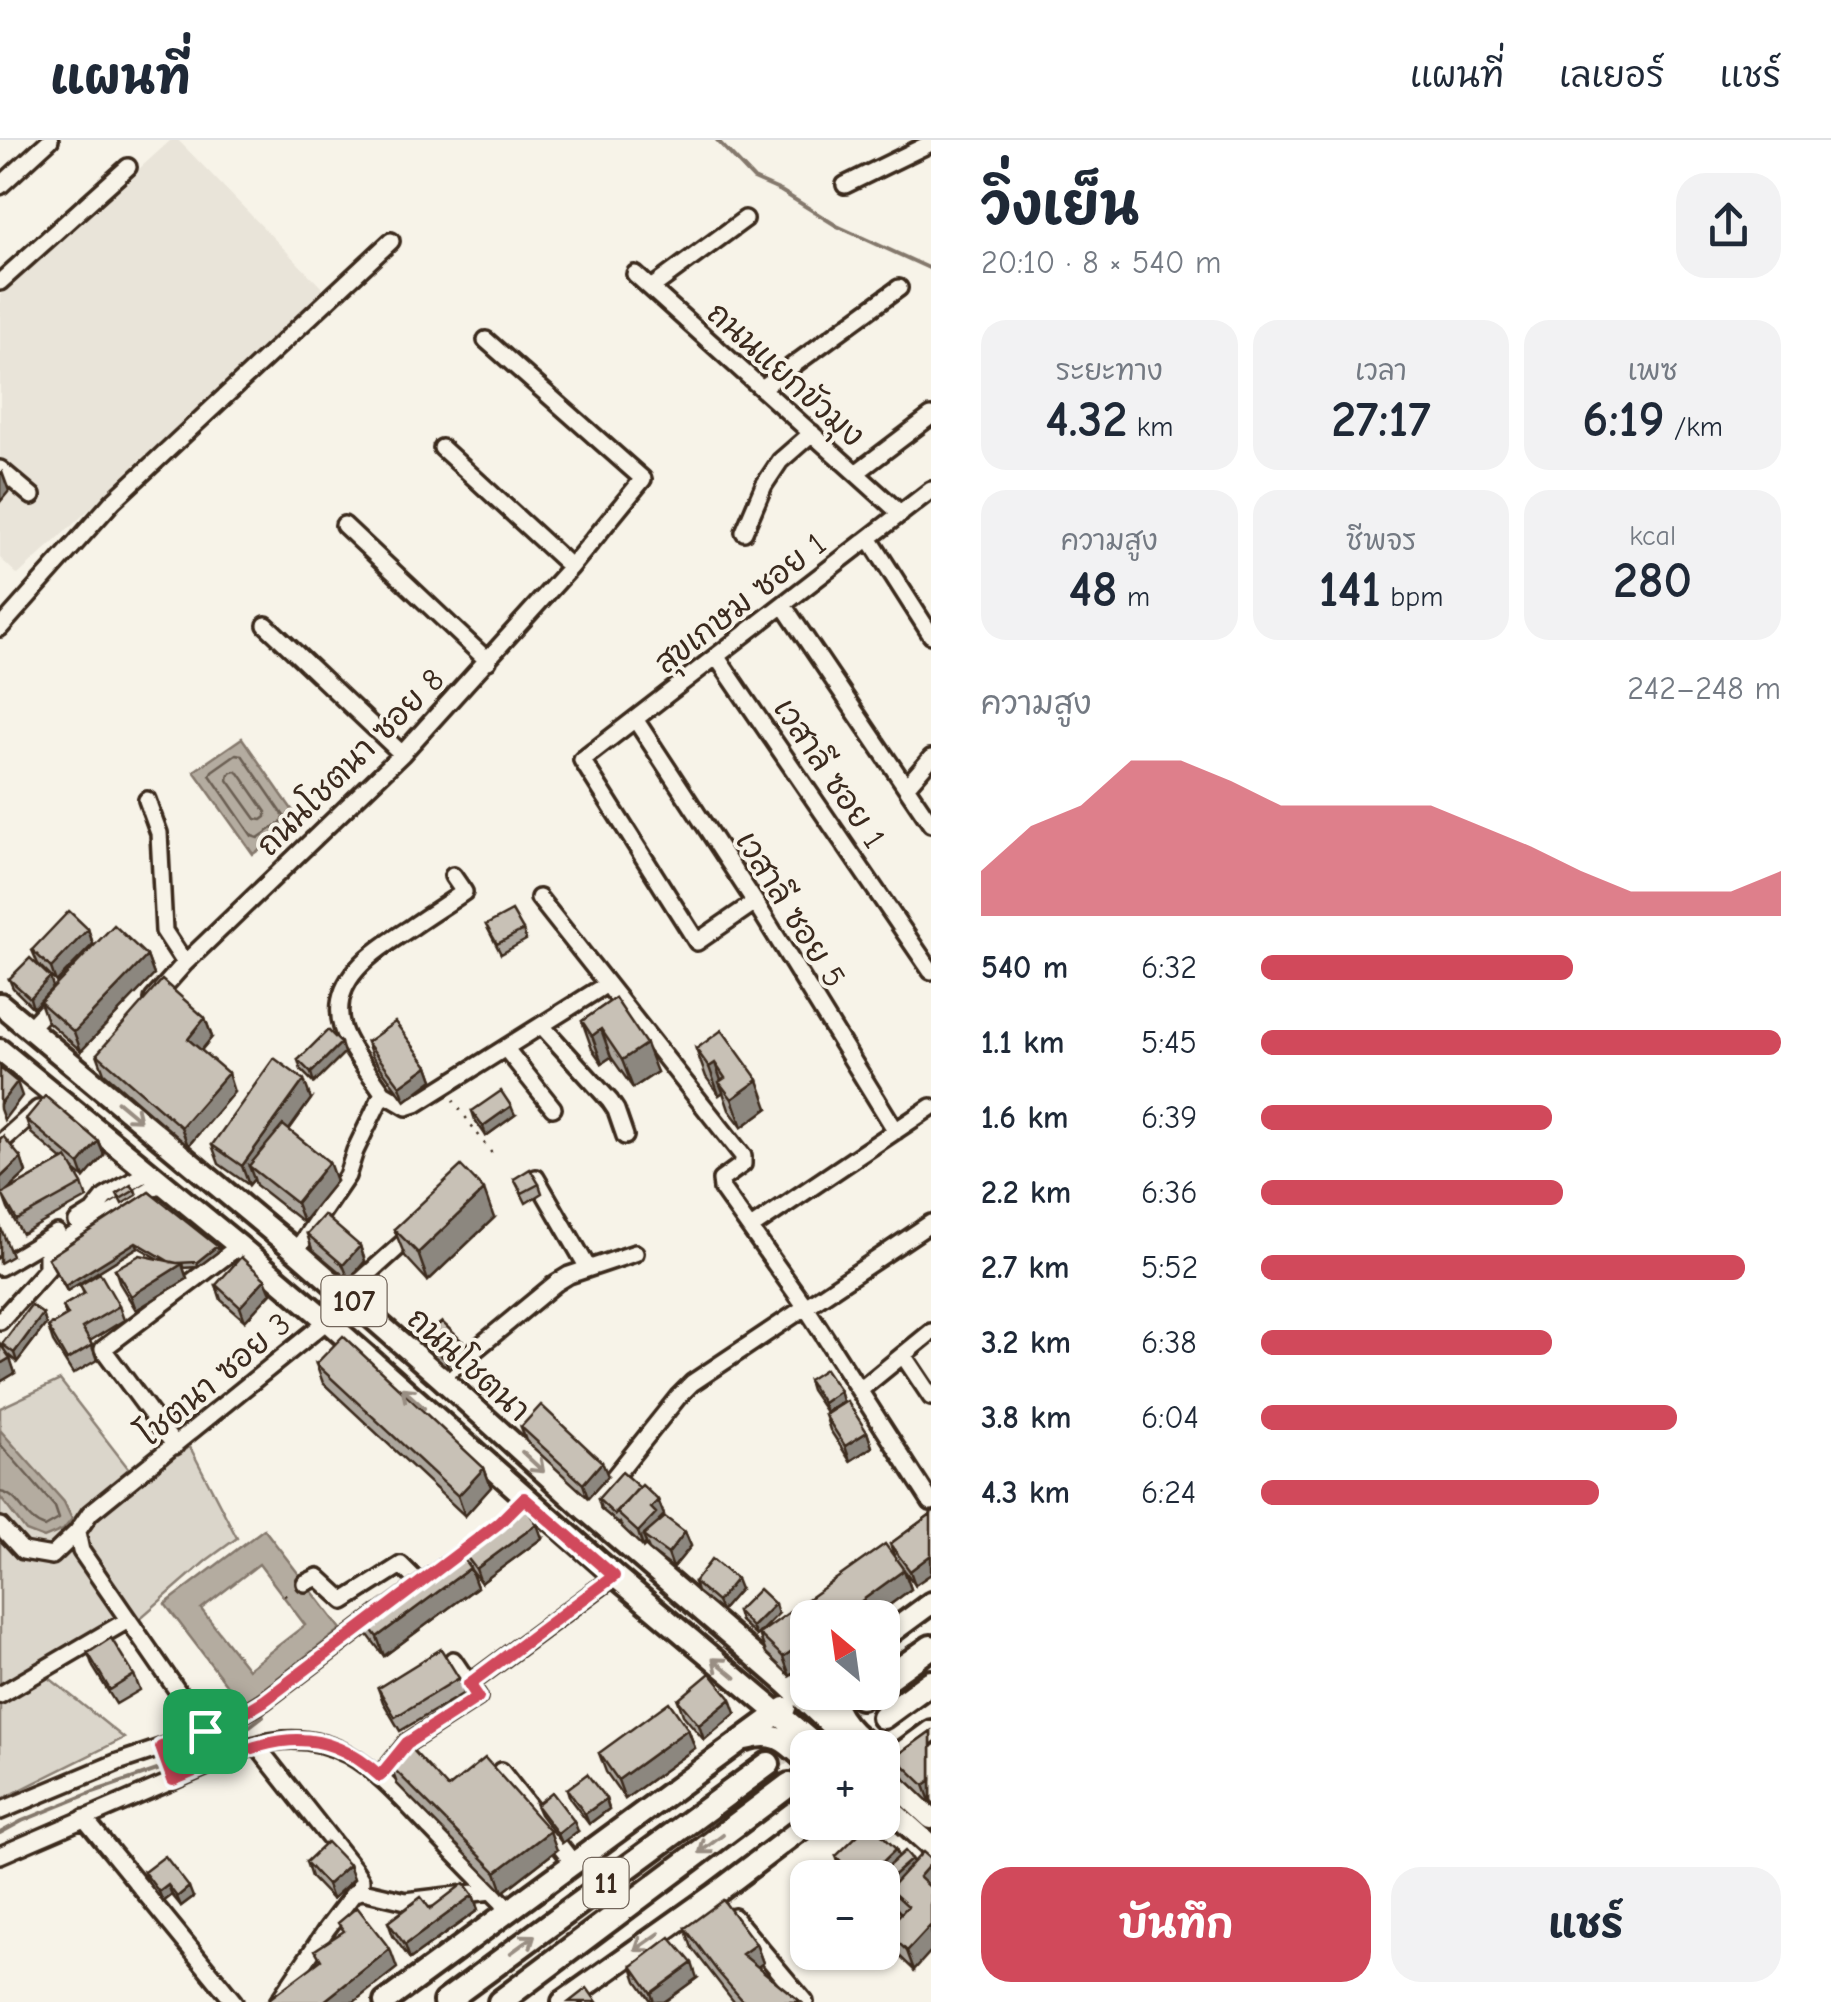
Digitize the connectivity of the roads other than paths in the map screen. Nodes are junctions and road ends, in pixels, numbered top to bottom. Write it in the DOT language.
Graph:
graph roads {
  1 [pos="50,140"];
  2 [pos="931,143"];
  3 [pos="128,166"];
  4 [pos="845,185"];
  5 [pos="0,186"];
  6 [pos="744,219"];
  7 [pos="391,241"];
  8 [pos="636,274"];
  9 [pos="0,282"];
  10 [pos="651,288"];
  11 [pos="899,288"];
  12 [pos="486,340"];
  13 [pos="762,388"];
  14 [pos="931,416"];
  15 [pos="812,434"];
  16 [pos="442,448"];
  17 [pos="0,468"];
  18 [pos="856,473"];
  19 [pos="931,490"];
  20 [pos="32,496"];
  21 [pos="901,514"];
  22 [pos="344,525"];
  23 [pos="744,532"];
  24 [pos="869,538"];
  25 [pos="571,567"];
  26 [pos="783,605"];
  27 [pos="266,624"];
  28 [pos="0,628"];
  29 [pos="931,636"];
  30 [pos="716,656"];
  31 [pos="488,660"];
  32 [pos="636,718"];
  33 [pos="402,754"];
  34 [pos="931,758"];
  35 [pos="906,787"];
  36 [pos="146,800"];
  37 [pos="931,824"];
  38 [pos="453,876"];
  39 [pos="539,898"];
  40 [pos="756,902"];
  41 [pos="185,963"];
  42 [pos="931,971"];
  43 [pos="608,984"];
  44 [pos="68,986"];
  45 [pos="0,1004"];
  46 [pos="148,1005"];
  47 [pos="542,1026"];
  48 [pos="29,1028"];
  49 [pos="506,1048"];
  50 [pos="0,1050"];
  51 [pos="383,1093"];
  52 [pos="56,1094"];
  53 [pos="931,1107"];
  54 [pos="553,1108"];
  55 [pos="896,1131"];
  56 [pos="625,1136"];
  57 [pos="0,1143"];
  58 [pos="157,1176"];
  59 [pos="536,1178"];
  60 [pos="931,1222"];
  61 [pos="423,1225"];
  62 [pos="750,1228"];
  63 [pos="239,1246"];
  64 [pos="296,1250"];
  65 [pos="635,1253"];
  66 [pos="0,1267"];
  67 [pos="588,1268"];
  68 [pos="346,1294"];
  69 [pos="805,1306"];
  70 [pos="327,1321"];
  71 [pos="0,1322"];
  72 [pos="931,1332"];
  73 [pos="903,1355"];
  74 [pos="442,1378"];
  75 [pos="860,1390"];
  76 [pos="931,1396"];
  77 [pos="174,1446"];
  78 [pos="931,1502"];
  79 [pos="586,1511"];
  80 [pos="0,1526"];
  81 [pos="77,1532"];
  82 [pos="435,1571"];
  83 [pos="614,1576"];
  84 [pos="306,1583"];
  85 [pos="419,1583"];
  86 [pos="404,1595"];
  87 [pos="931,1603"];
  88 [pos="388,1607"];
  89 [pos="128,1620"];
  90 [pos="900,1626"];
  91 [pos="931,1647"];
  92 [pos="453,1660"];
  93 [pos="900,1669"];
  94 [pos="790,1681"];
  95 [pos="931,1682"];
  96 [pos="469,1684"];
  97 [pos="0,1695"];
  98 [pos="790,1705"];
  99 [pos="818,1710"];
  100 [pos="836,1710"];
  101 [pos="778,1713"];
  102 [pos="883,1717"];
  103 [pos="798,1730"];
  104 [pos="838,1730"];
  105 [pos="853,1730"];
  106 [pos="205,1731"];
  107 [pos="924,1736"];
  108 [pos="740,1741"];
  109 [pos="900,1744"];
  110 [pos="256,1745"];
  111 [pos="790,1746"];
  112 [pos="161,1747"];
  113 [pos="900,1758"];
  114 [pos="768,1764"];
  115 [pos="501,1771"];
  116 [pos="380,1776"];
  117 [pos="173,1780"];
  118 [pos="789,1785"];
  119 [pos="900,1788"];
  120 [pos="0,1811"];
  121 [pos="84,1818"];
  122 [pos="900,1818"];
  123 [pos="931,1818"];
  124 [pos="790,1837"];
  125 [pos="931,1846"];
  126 [pos="0,1855"];
  127 [pos="574,1864"];
  128 [pos="360,1891"];
  129 [pos="491,1891"];
  130 [pos="718,1892"];
  131 [pos="511,1911"];
  132 [pos="234,2002"];
  133 [pos="278,2002"];
  134 [pos="385,2002"];
  135 [pos="444,2002"];
  136 [pos="500,2002"];
  137 [pos="563,2002"];
  138 [pos="805,2002"];
  1 -- 5 [label="street"];
  2 -- 4 [label="street"];
  3 -- 9 [label="street"];
  6 -- 10 [label="street"];
  7 -- 28 [label="street"];
  8 -- 10 [label="street, ถนนแยกขัวมุง"];
  10 -- 13 [label="street, ถนนแยกขัวมุง"];
  11 -- 13 [label="street"];
  12 -- 25 [label="street, ถนนโชตนา ซอย 8"];
  13 -- 15 [label="street, ถนนแยกขัวมุง"];
  14 -- 18 [label="street"];
  15 -- 18 [label="street, ถนนแยกขัวมุง"];
  15 -- 23 [label="street"];
  16 -- 25 [label="street"];
  17 -- 20 [label="street"];
  18 -- 21 [label="street, ถนนแยกขัวมุง"];
  19 -- 21 [label="street, สุขเกษม ซอย 1"];
  21 -- 24 [label="street, สุขเกษม ซอย 1"];
  22 -- 31 [label="street"];
  24 -- 26 [label="street, สุขเกษม ซอย 1"];
  24 -- 29 [label="street"];
  25 -- 31 [label="street, ถนนโชตนา ซอย 8"];
  26 -- 30 [label="street, สุขเกษม ซอย 1"];
  26 -- 35 [label="street"];
  27 -- 33 [label="street"];
  30 -- 32 [label="street, สุขเกษม ซอย 1"];
  30 -- 42 [label="street, เวสาลี ซอย 1"];
  31 -- 33 [label="street, ถนนโชตนา ซอย 8"];
  32 -- 40 [label="street, เวสาลี ซอย 5"];
  32 -- 40 [label="street, สุขเกษม ซอย 1"];
  33 -- 41 [label="street, ถนนโชตนา ซอย 8"];
  34 -- 35 [label="street"];
  35 -- 37 [label="street"];
  36 -- 41 [label="street"];
  38 -- 51 [label="street"];
  39 -- 43 [label="street"];
  40 -- 55 [label="street, เวสาลี ซอย 5"];
  41 -- 46 [label="street, ถนนโชตนา ซอย 8"];
  43 -- 47 [label="street"];
  43 -- 62 [label="street"];
  44 -- 48 [label="street"];
  45 -- 48 [label="main road, ถนนโชตนา / 107"];
  47 -- 49 [label="street"];
  47 -- 56 [label="street"];
  48 -- 64 [label="main road, ถนนโชตนา / 107, one-way"];
  49 -- 51 [label="street"];
  49 -- 54 [label="street"];
  50 -- 52 [label="main road, ถนนโชตนา / 107"];
  51 -- 64 [label="street"];
  52 -- 57 [label="street"];
  52 -- 58 [label="main road, ถนนโชตนา / 107"];
  53 -- 55 [label="street"];
  55 -- 62 [label="street"];
  58 -- 63 [label="main road, ถนนโชตนา / 107"];
  58 -- 66 [label="street"];
  58 -- 71 [label="street"];
  59 -- 67 [label="street"];
  60 -- 69 [label="street"];
  61 -- 68 [label="street"];
  62 -- 69 [label="street"];
  63 -- 70 [label="main road, ถนนโชตนา / 107"];
  63 -- 77 [label="street"];
  64 -- 68 [label="main road, ถนนโชตนา / 107"];
  65 -- 67 [label="street"];
  67 -- 74 [label="street"];
  68 -- 74 [label="main road, ถนนโชตนา / 107"];
  69 -- 75 [label="street"];
  69 -- 79 [label="street"];
  70 -- 77 [label="street, โชตนา ซอย 3"];
  83 -- 70 [label="main road, ถนนโชตนา / 107, one-way"];
  72 -- 73 [label="street"];
  73 -- 75 [label="street"];
  73 -- 76 [label="street"];
  74 -- 79 [label="main road, ถนนโชตนา / 107, one-way"];
  75 -- 78 [label="street"];
  77 -- 81 [label="street, โชตนา ซอย 3"];
  79 -- 94 [label="main road, ถนนโชตนา / 107"];
  80 -- 81 [label="street, โชตนา ซอย 3"];
  81 -- 89 [label="street"];
  82 -- 85 [label="street"];
  83 -- 96 [label="street"];
  101 -- 83 [label="main road, ถนนโชตนา / 107, one-way"];
  84 -- 85 [label="street"];
  85 -- 86 [label="street"];
  87 -- 90 [label="main road"];
  88 -- 106 [label="street"];
  89 -- 97 [label="street"];
  89 -- 106 [label="street"];
  91 -- 93 [label="highway"];
  92 -- 96 [label="street"];
  95 -- 102 [label="highway"];
  96 -- 116 [label="street"];
  98 -- 101 [label="main road"];
  99 -- 104 [label="main road, ถนนโชตนา"];
  100 -- 105 [label="main road"];
  101 -- 103 [label="main road, ถนนโชตนา"];
  101 -- 108 [label="main road"];
  106 -- 112 [label="street"];
  107 -- 109 [label="main road"];
  107 -- 113 [label="main road"];
  108 -- 111 [label="main road"];
  108 -- 127 [label="main road"];
  110 -- 116 [label="street"];
  110 -- 117 [label="street"];
  110 -- 128 [label="street"];
  112 -- 117 [label="street"];
  112 -- 120 [label="street"];
  135 -- 114 [label="highway, 11, one-way"];
  115 -- 127 [label="street"];
  116 -- 129 [label="street"];
  117 -- 121 [label="street"];
  118 -- 136 [label="highway, 11, one-way"];
  119 -- 123 [label="main road"];
  121 -- 126 [label="street"];
  121 -- 132 [label="street"];
  122 -- 125 [label="main road"];
  124 -- 130 [label="main road"];
  127 -- 131 [label="main road"];
  128 -- 129 [label="street"];
  128 -- 133 [label="street"];
  129 -- 131 [label="street"];
  130 -- 137 [label="main road, one-way"];
  130 -- 138 [label="street"];
  131 -- 134 [label="main road"];
}
